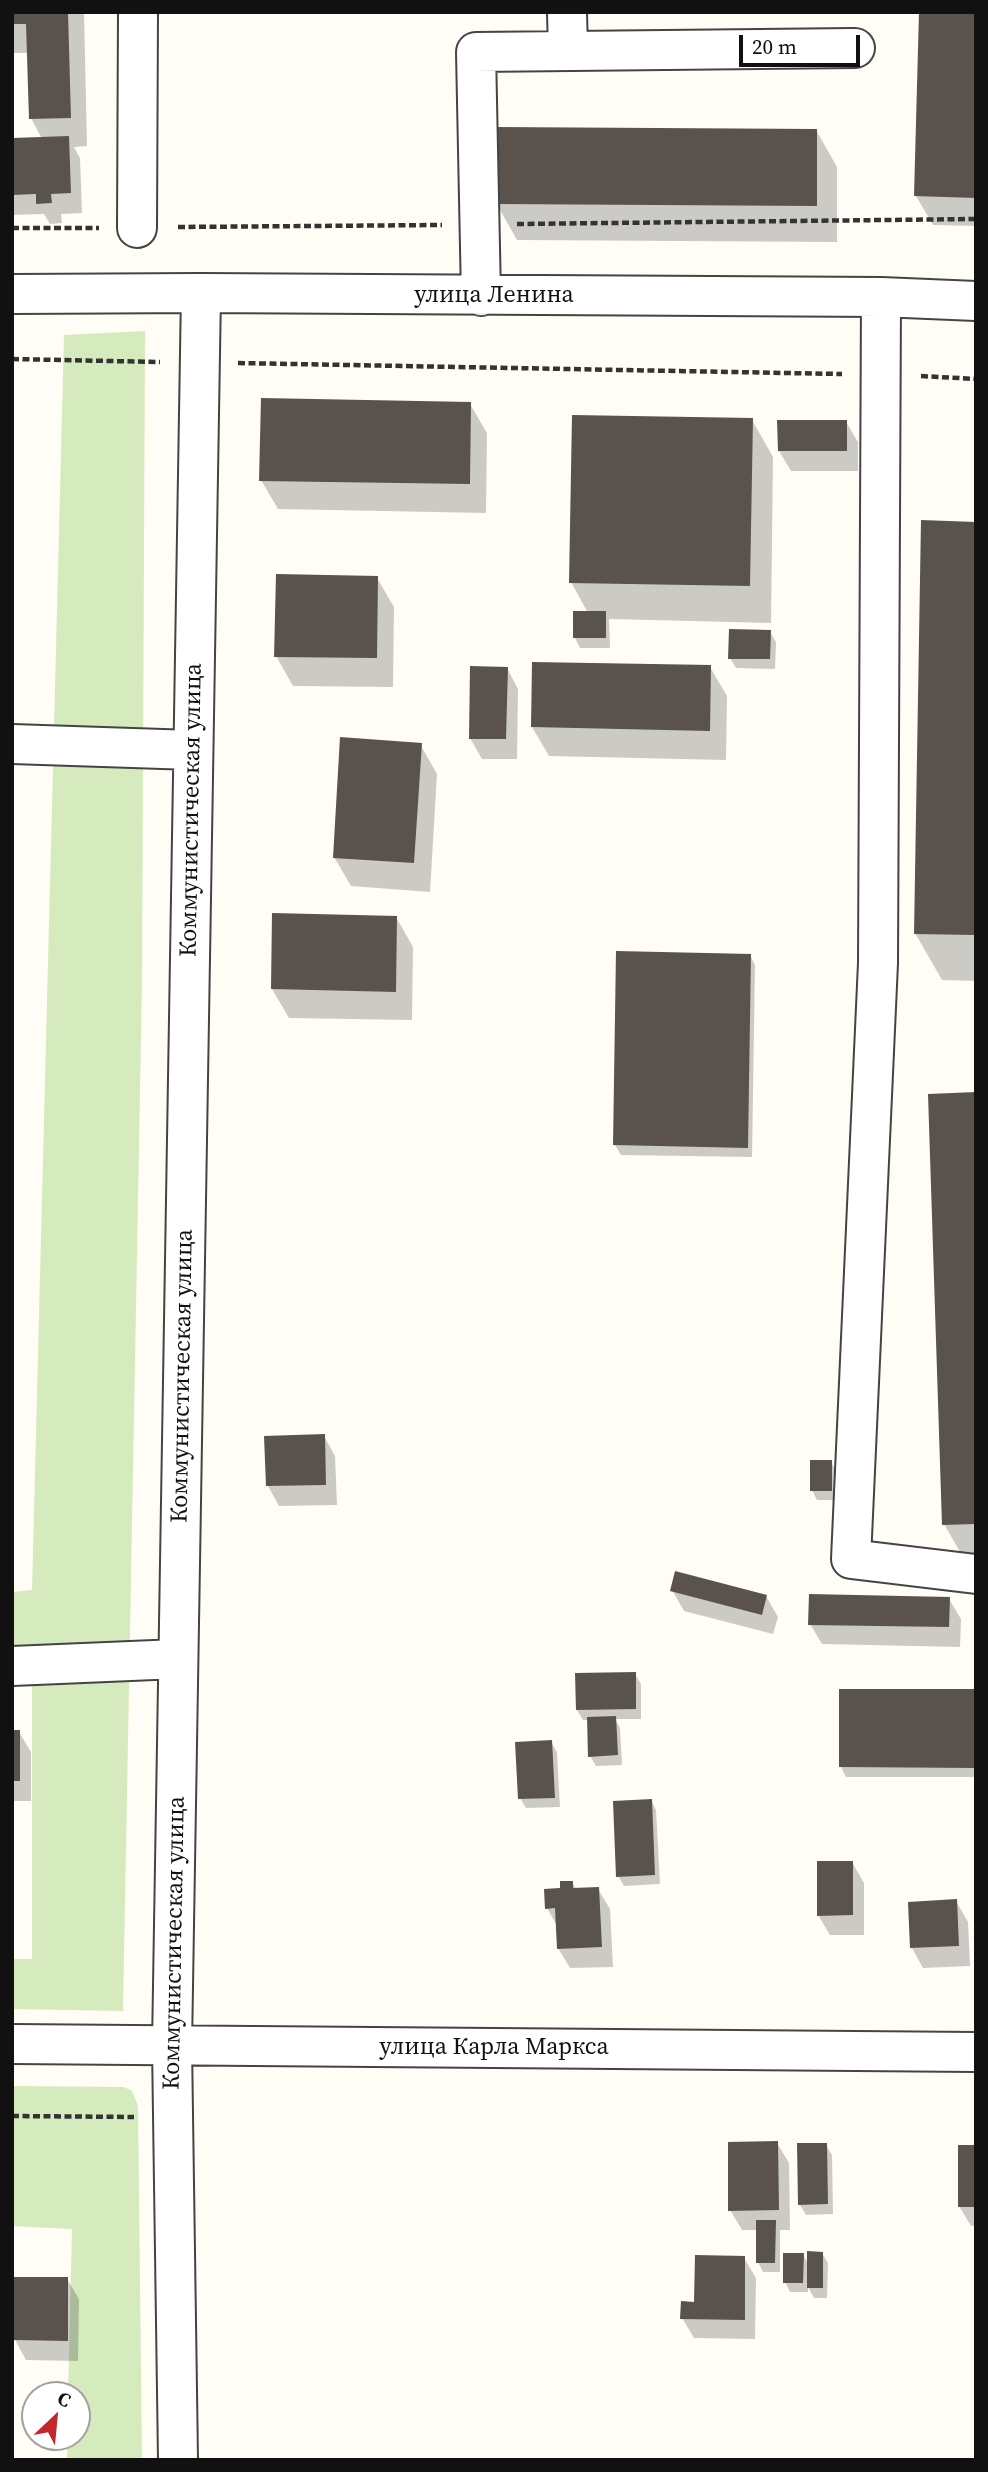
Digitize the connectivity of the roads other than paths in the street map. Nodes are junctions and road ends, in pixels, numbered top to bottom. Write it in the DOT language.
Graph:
graph roads {
  1 [pos="138,12"];
  2 [pos="567,12"];
  3 [pos="855,48"];
  4 [pos="568,51"];
  5 [pos="137,228"];
  6 [pos="201,293"];
  7 [pos="12,294"];
  8 [pos="481,296"];
  9 [pos="881,297"];
  10 [pos="976,301"];
  11 [pos="12,744"];
  12 [pos="193,750"];
  13 [pos="976,1574"];
  14 [pos="178,1659"];
  15 [pos="12,1666"];
  16 [pos="12,2044"];
  17 [pos="172,2045"];
  18 [pos="976,2052"];
  19 [pos="178,2460"];
  1 -- 5 [label="street"];
  2 -- 4 [label="street"];
  3 -- 4 [label="street"];
  4 -- 8 [label="street"];
  6 -- 7 [label="street, улица Ленина"];
  6 -- 8 [label="street, улица Ленина"];
  6 -- 12 [label="street, Коммунистическая улица"];
  8 -- 9 [label="street, улица Ленина"];
  9 -- 10 [label="street, улица Ленина"];
  9 -- 13 [label="street"];
  11 -- 12 [label="street"];
  12 -- 14 [label="street, Коммунистическая улица"];
  14 -- 15 [label="street"];
  14 -- 17 [label="street, Коммунистическая улица"];
  16 -- 17 [label="street, улица Карла Маркса"];
  17 -- 18 [label="street, улица Карла Маркса"];
  17 -- 19 [label="street, Коммунистическая улица"];
}
